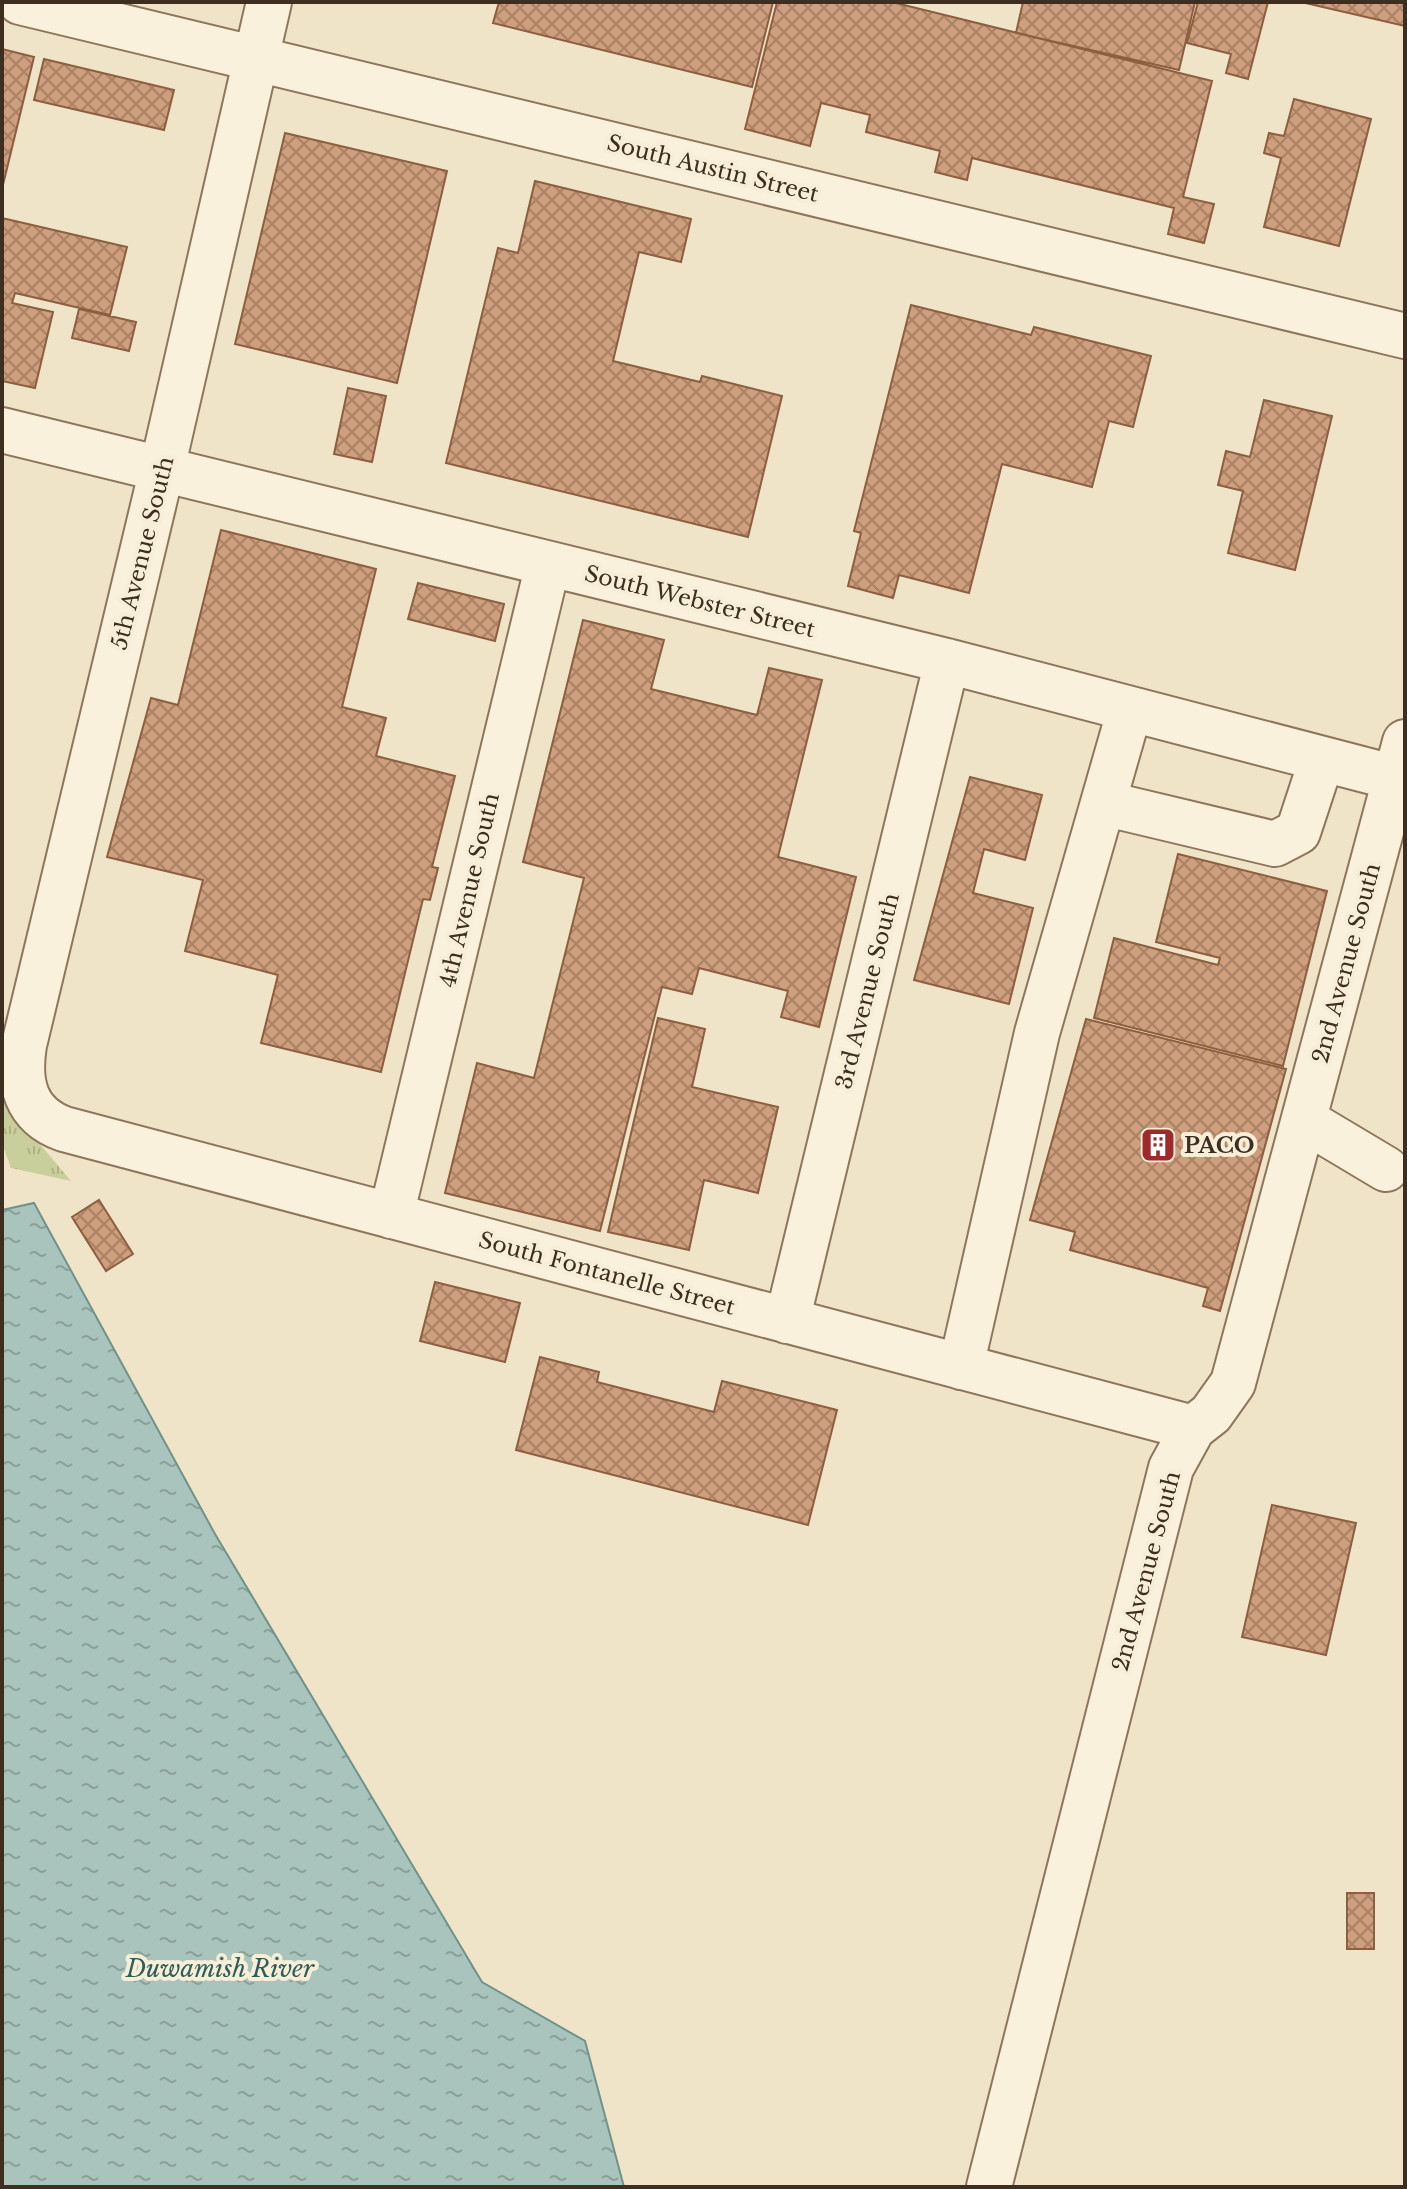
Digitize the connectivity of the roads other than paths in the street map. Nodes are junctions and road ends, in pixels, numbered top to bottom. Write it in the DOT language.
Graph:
graph roads {
  1 [pos="20,2"];
  2 [pos="269,2"];
  3 [pos="256,57"];
  4 [pos="1405,336"];
  5 [pos="2,430"];
  6 [pos="162,469"];
  7 [pos="548,564"];
  8 [pos="947,661"];
  9 [pos="1130,709"];
  10 [pos="1322,759"];
  11 [pos="1400,760"];
  12 [pos="1103,803"];
  13 [pos="30,1103"];
  14 [pos="1304,1120"];
  15 [pos="1386,1169"];
  16 [pos="391,1216"];
  17 [pos="787,1321"];
  18 [pos="961,1367"];
  19 [pos="1193,1428"];
  20 [pos="989,2187"];
  1 -- 3 [label="street, South Austin Street"];
  2 -- 3 [label="street, 5th Avenue South"];
  3 -- 4 [label="street, South Austin Street"];
  3 -- 6 [label="street, 5th Avenue South"];
  5 -- 6 [label="street, South Webster Street"];
  6 -- 7 [label="street, South Webster Street"];
  6 -- 13 [label="street, 5th Avenue South"];
  7 -- 8 [label="street, South Webster Street"];
  7 -- 16 [label="street, 4th Avenue South"];
  8 -- 9 [label="street, South Webster Street"];
  8 -- 17 [label="street, 3rd Avenue South"];
  9 -- 10 [label="street, South Webster Street"];
  9 -- 12 [label="street"];
  10 -- 11 [label="street, South Webster Street"];
  10 -- 12 [label="street"];
  11 -- 14 [label="street, 2nd Avenue South"];
  12 -- 18 [label="street"];
  13 -- 16 [label="street, South Fontanelle Street"];
  14 -- 15 [label="street"];
  14 -- 19 [label="street, 2nd Avenue South"];
  16 -- 17 [label="street, South Fontanelle Street"];
  17 -- 18 [label="street, South Fontanelle Street"];
  18 -- 19 [label="street, South Fontanelle Street"];
  19 -- 20 [label="street, 2nd Avenue South"];
}
